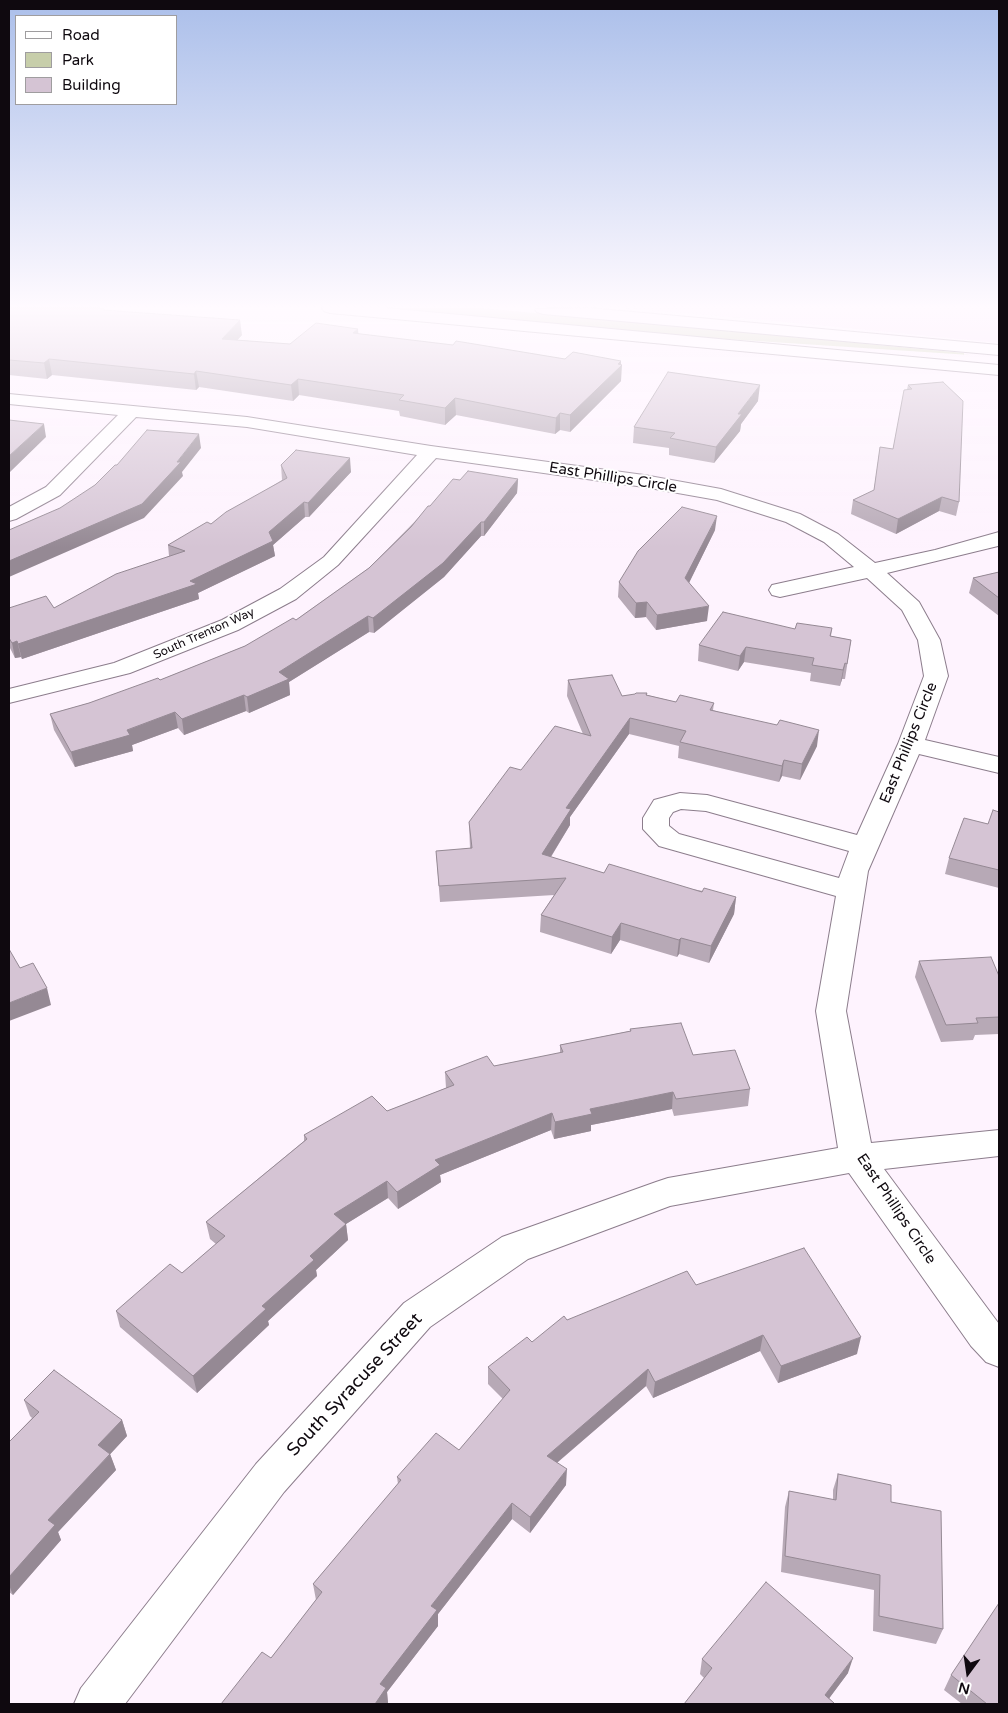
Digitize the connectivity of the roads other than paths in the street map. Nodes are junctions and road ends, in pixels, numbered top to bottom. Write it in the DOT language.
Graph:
graph roads {
  1 [pos="9,399"];
  2 [pos="132,411"];
  3 [pos="431,452"];
  4 [pos="9,515"];
  5 [pos="999,538"];
  6 [pos="872,571"];
  7 [pos="780,590"];
  8 [pos="9,696"];
  9 [pos="911,744"];
  10 [pos="999,765"];
  11 [pos="866,846"];
  12 [pos="851,891"];
  13 [pos="999,1143"];
  14 [pos="857,1158"];
  15 [pos="999,1350"];
  16 [pos="97,1704"];
  1 -- 2 [label="street, East Phillips Circle"];
  2 -- 3 [label="street, East Phillips Circle"];
  2 -- 4 [label="street"];
  3 -- 6 [label="street, East Phillips Circle"];
  3 -- 8 [label="street, South Trenton Way"];
  5 -- 6 [label="street"];
  6 -- 7 [label="street"];
  6 -- 9 [label="street, East Phillips Circle"];
  9 -- 10 [label="street"];
  9 -- 11 [label="street, East Phillips Circle"];
  11 -- 12 [label="street, East Phillips Circle"];
  11 -- 12 [label="street"];
  12 -- 14 [label="street, East Phillips Circle"];
  13 -- 14 [label="street, South Syracuse Street"];
  14 -- 15 [label="street, East Phillips Circle"];
  14 -- 16 [label="street, South Syracuse Street"];
}
